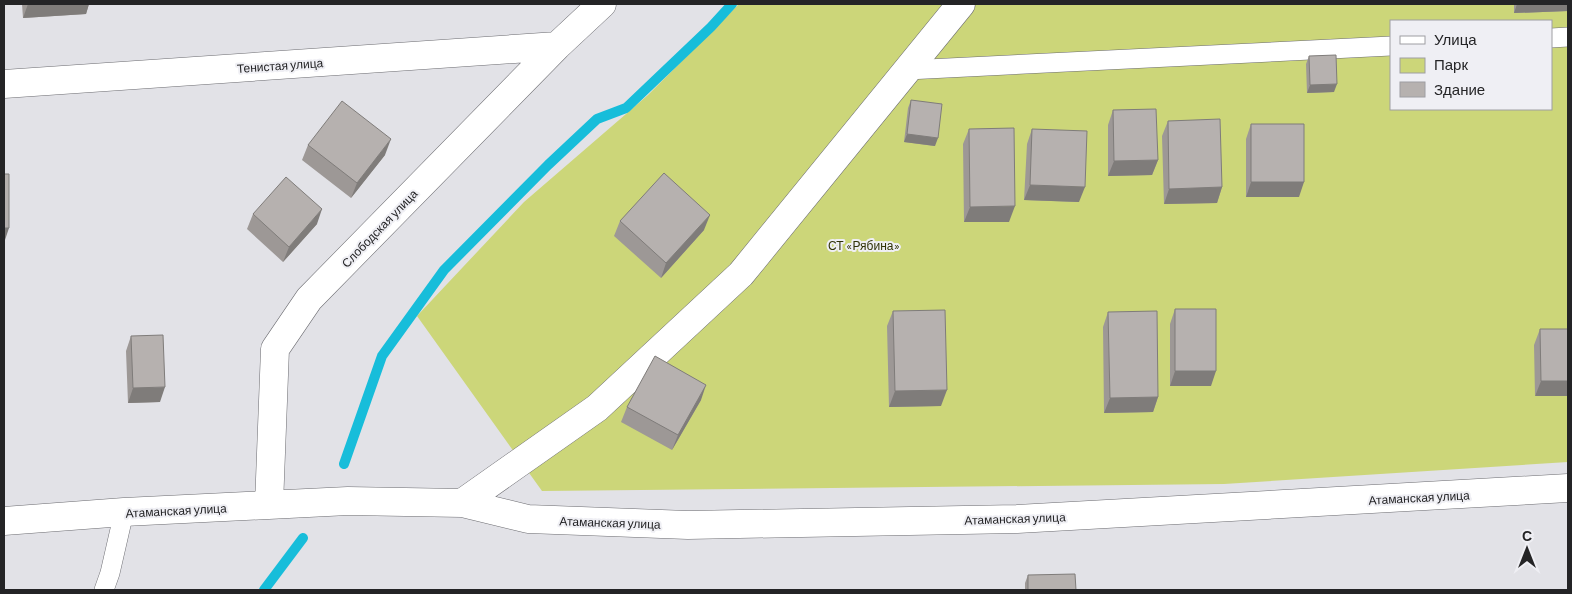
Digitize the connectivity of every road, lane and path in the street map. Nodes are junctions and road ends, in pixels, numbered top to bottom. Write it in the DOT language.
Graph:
graph roads {
  1 [pos="602,4"];
  2 [pos="962,4"];
  3 [pos="1568,37"];
  4 [pos="1552,38"];
  5 [pos="557,46"];
  6 [pos="1390,46"];
  7 [pos="908,70"];
  8 [pos="4,84"];
  9 [pos="1568,488"];
  10 [pos="462,502"];
  11 [pos="268,505"];
  12 [pos="124,512"];
  13 [pos="4,521"];
  14 [pos="104,590"];
  1 -- 5 [label="street, Слободская улица"];
  2 -- 7 [label="street"];
  3 -- 4 [label="lane"];
  5 -- 8 [label="street, Тенистая улица"];
  5 -- 11 [label="street, Слободская улица"];
  6 -- 7 [label="lane"];
  7 -- 10 [label="street"];
  9 -- 10 [label="street, Атаманская улица"];
  10 -- 11 [label="street, Атаманская улица"];
  11 -- 12 [label="street, Атаманская улица"];
  12 -- 13 [label="street, Атаманская улица"];
  12 -- 14 [label="lane"];
}
